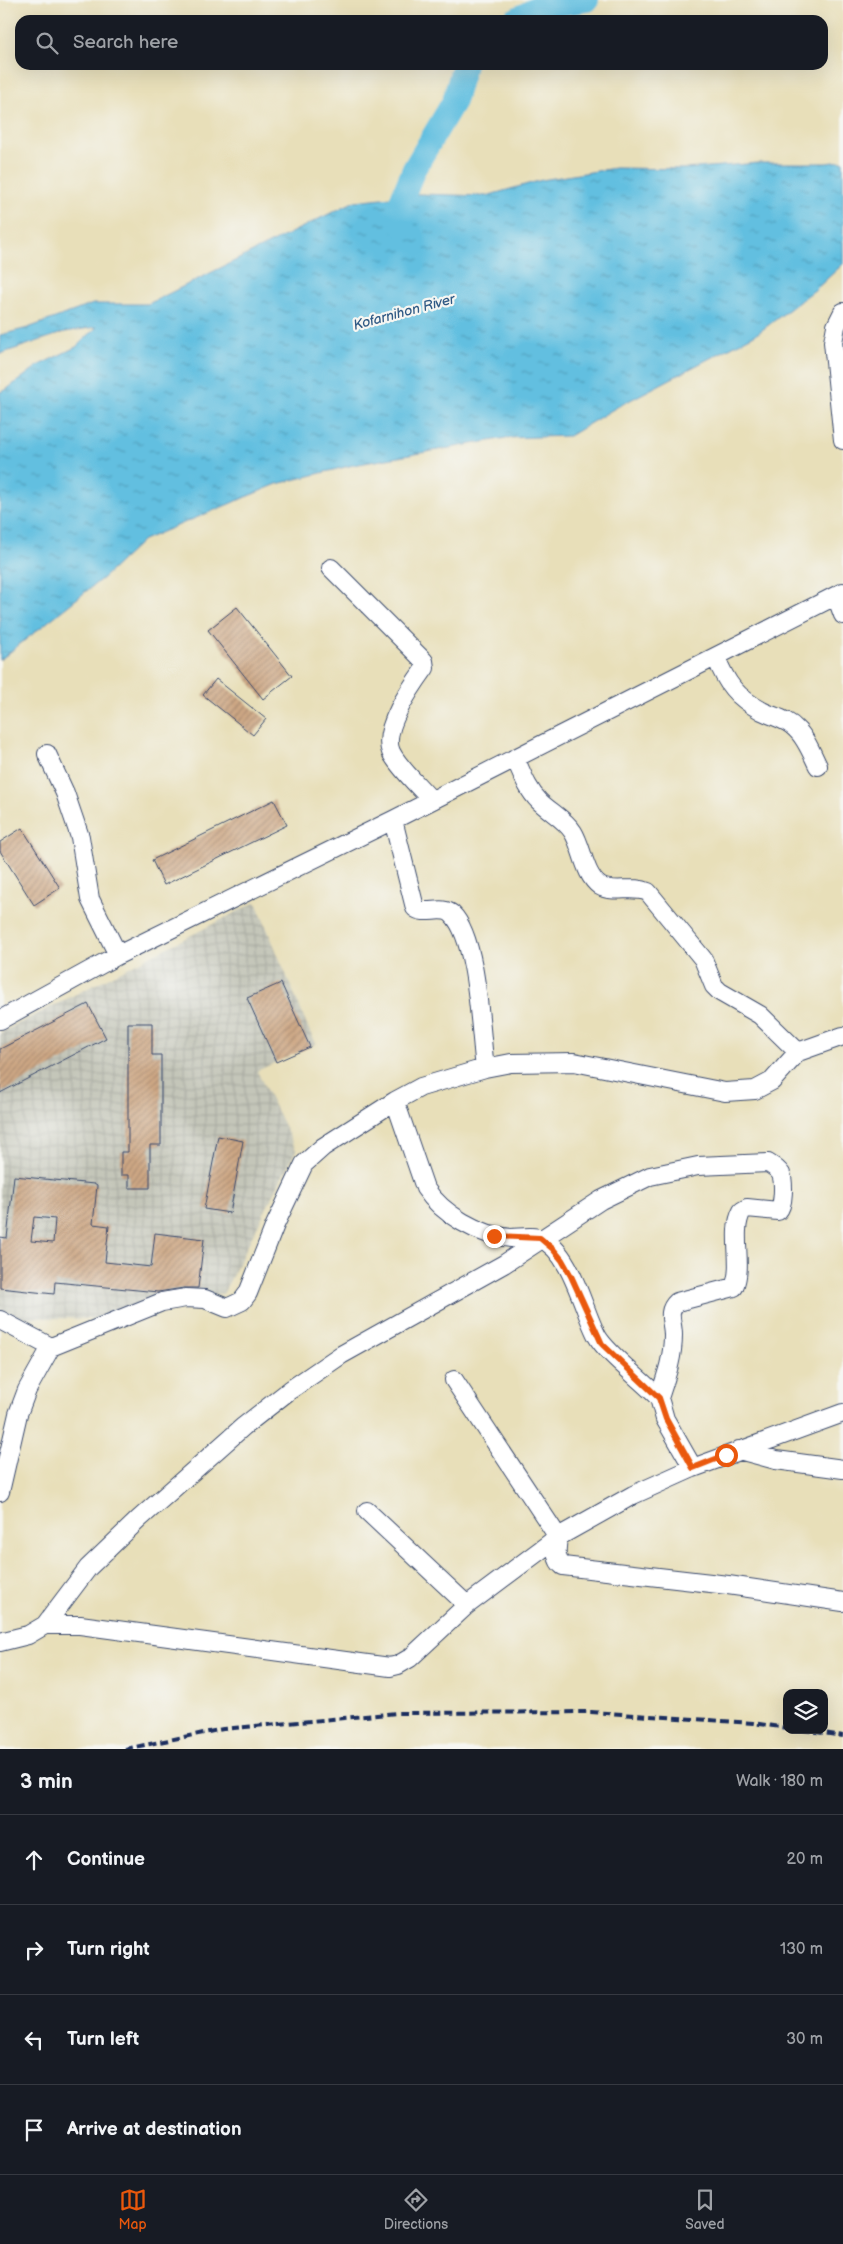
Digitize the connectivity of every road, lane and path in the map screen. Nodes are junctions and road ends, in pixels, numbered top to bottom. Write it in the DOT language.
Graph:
graph roads {
  1 [pos="843,312"];
  2 [pos="843,440"];
  3 [pos="331,568"];
  4 [pos="839,594"];
  5 [pos="843,615"];
  6 [pos="716,657"];
  7 [pos="47,754"];
  8 [pos="515,758"];
  9 [pos="818,766"];
  10 [pos="431,800"];
  11 [pos="393,820"];
  12 [pos="118,955"];
  13 [pos="0,1020"];
  14 [pos="843,1036"];
  15 [pos="798,1052"];
  16 [pos="485,1068"];
  17 [pos="395,1101"];
  18 [pos="540,1238"];
  19 [pos="0,1320"];
  20 [pos="51,1347"];
  21 [pos="454,1380"];
  22 [pos="659,1398"];
  23 [pos="843,1413"];
  24 [pos="739,1450"];
  25 [pos="693,1468"];
  26 [pos="843,1469"];
  27 [pos="0,1492"];
  28 [pos="367,1511"];
  29 [pos="558,1537"];
  30 [pos="843,1602"];
  31 [pos="467,1605"];
  32 [pos="45,1625"];
  33 [pos="0,1642"];
  1 -- 2 [label="street"];
  3 -- 10 [label="street"];
  4 -- 5 [label="street"];
  4 -- 6 [label="street"];
  6 -- 8 [label="street"];
  6 -- 9 [label="street"];
  7 -- 12 [label="street"];
  8 -- 10 [label="street"];
  8 -- 15 [label="street"];
  10 -- 11 [label="street"];
  11 -- 12 [label="street"];
  11 -- 16 [label="street"];
  12 -- 13 [label="street"];
  14 -- 15 [label="street"];
  15 -- 16 [label="street"];
  16 -- 17 [label="street"];
  17 -- 18 [label="street"];
  17 -- 20 [label="street"];
  18 -- 22 [label="street"];
  18 -- 22 [label="street"];
  18 -- 32 [label="street"];
  19 -- 20 [label="street"];
  20 -- 27 [label="street"];
  21 -- 29 [label="street"];
  22 -- 25 [label="street"];
  23 -- 24 [label="street"];
  24 -- 25 [label="street"];
  24 -- 26 [label="street"];
  25 -- 29 [label="street"];
  28 -- 31 [label="street"];
  29 -- 30 [label="street"];
  29 -- 31 [label="street"];
  31 -- 32 [label="street"];
  32 -- 33 [label="street"];
}
